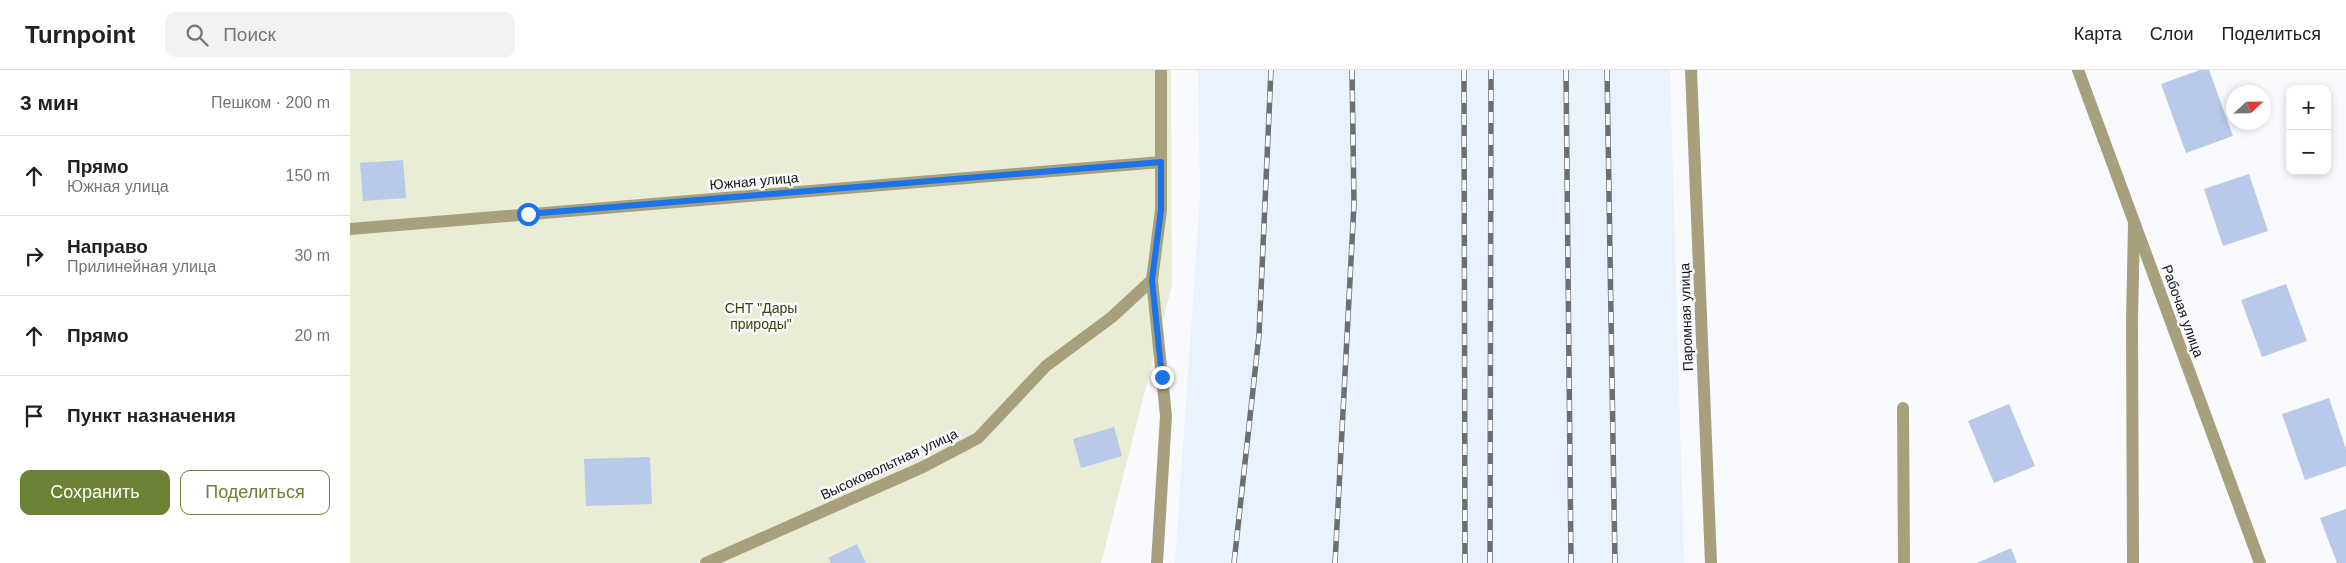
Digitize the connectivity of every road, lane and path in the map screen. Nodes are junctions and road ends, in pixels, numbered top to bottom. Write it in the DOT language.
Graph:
graph roads {
  1 [pos="1161,70"];
  2 [pos="1691,70"];
  3 [pos="2078,70"];
  4 [pos="1161,162"];
  5 [pos="2134,222"];
  6 [pos="350,229"];
  7 [pos="1152,280"];
  8 [pos="1903,408"];
  9 [pos="706,563"];
  10 [pos="1158,563"];
  11 [pos="1711,563"];
  12 [pos="1904,563"];
  13 [pos="2133,563"];
  14 [pos="2260,563"];
  1 -- 4 [label="street"];
  2 -- 11 [label="street, Паромная улица"];
  3 -- 5 [label="street, Рабочая улица"];
  4 -- 6 [label="street, Южная улица"];
  4 -- 7 [label="street"];
  5 -- 13 [label="street"];
  5 -- 14 [label="street, Рабочая улица"];
  7 -- 9 [label="street, Высоковольтная улица"];
  7 -- 10 [label="street"];
  8 -- 12 [label="street"];
}
